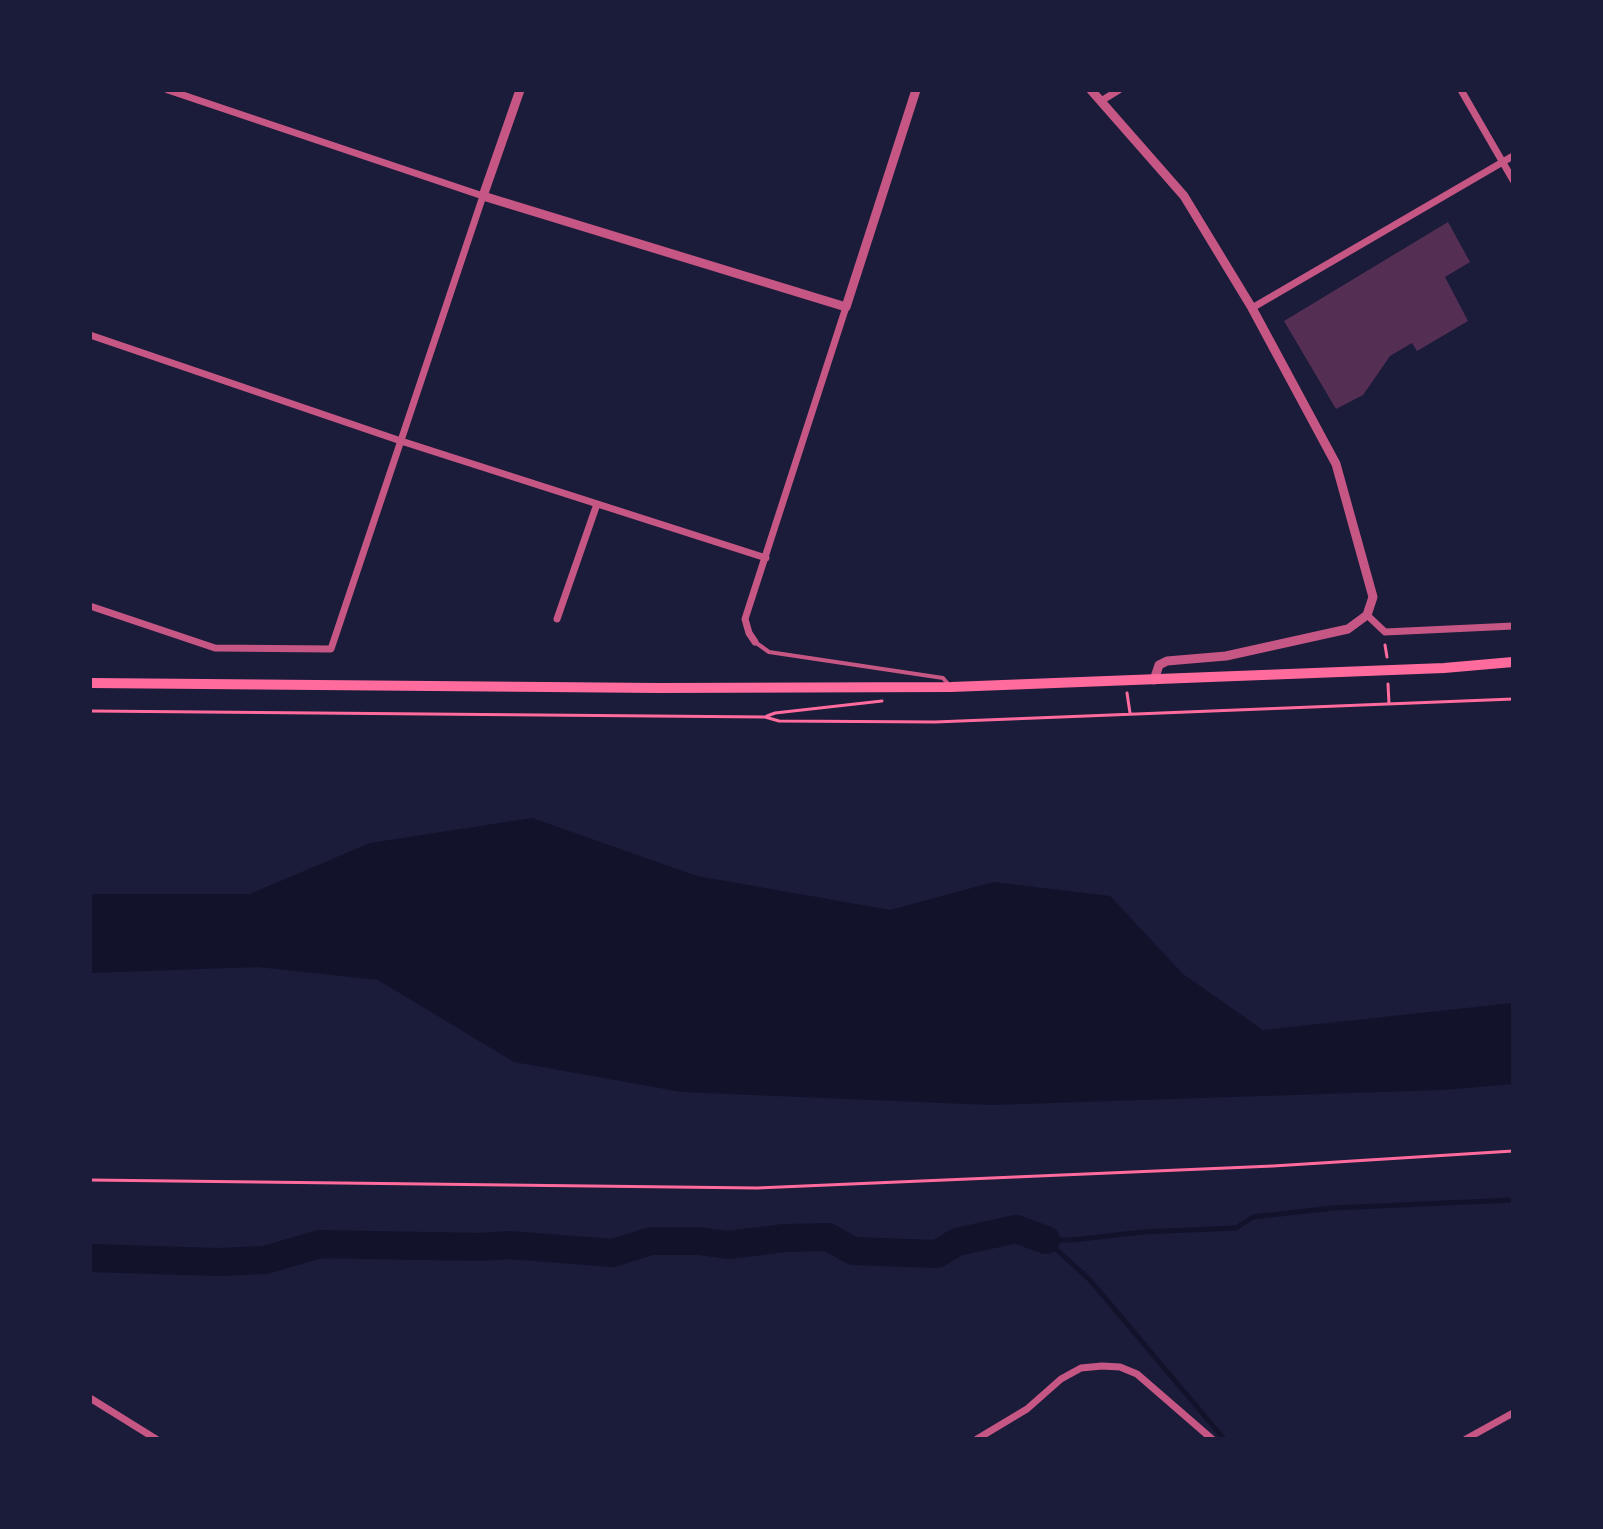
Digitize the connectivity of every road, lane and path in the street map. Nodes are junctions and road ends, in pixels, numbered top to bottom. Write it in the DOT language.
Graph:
graph roads {
  1 [pos="168,90"];
  2 [pos="520,90"];
  3 [pos="916,90"];
  4 [pos="1091,90"];
  5 [pos="1119,90"];
  6 [pos="1461,90"];
  7 [pos="1101,101"];
  8 [pos="1513,156"];
  9 [pos="1502,162"];
  10 [pos="1513,180"];
  11 [pos="483,196"];
  12 [pos="846,307"];
  13 [pos="1252,308"];
  14 [pos="90,335"];
  15 [pos="401,441"];
  16 [pos="597,504"];
  17 [pos="766,558"];
  18 [pos="90,606"];
  19 [pos="1367,615"];
  20 [pos="557,619"];
  21 [pos="1513,626"];
  22 [pos="755,642"];
  23 [pos="1385,645"];
  24 [pos="1387,659"];
  25 [pos="1513,662"];
  26 [pos="1154,680"];
  27 [pos="90,683"];
  28 [pos="1388,684"];
  29 [pos="951,687"];
  30 [pos="1127,691"];
  31 [pos="1513,699"];
  32 [pos="893,700"];
  33 [pos="1389,704"];
  34 [pos="90,711"];
  35 [pos="1130,713"];
  36 [pos="765,717"];
  37 [pos="1513,1151"];
  38 [pos="90,1180"];
  39 [pos="90,1398"];
  40 [pos="1513,1413"];
  41 [pos="156,1439"];
  42 [pos="977,1439"];
  43 [pos="1212,1439"];
  44 [pos="1466,1439"];
  1 -- 11 [label="street"];
  2 -- 11 [label="street"];
  3 -- 12 [label="street"];
  4 -- 7 [label="street"];
  5 -- 7 [label="street"];
  6 -- 9 [label="street"];
  7 -- 13 [label="street"];
  8 -- 9 [label="street"];
  9 -- 10 [label="street"];
  9 -- 13 [label="street"];
  11 -- 12 [label="street"];
  11 -- 15 [label="street"];
  12 -- 17 [label="street"];
  13 -- 19 [label="street"];
  14 -- 15 [label="street"];
  15 -- 16 [label="street"];
  15 -- 18 [label="street"];
  16 -- 17 [label="street"];
  16 -- 20 [label="street"];
  17 -- 22 [label="street"];
  19 -- 21 [label="street"];
  19 -- 26 [label="street"];
  22 -- 29 [label="lane"];
  23 -- 24 [label="path"];
  25 -- 26 [label="main road"];
  26 -- 29 [label="main road"];
  27 -- 29 [label="main road"];
  28 -- 33 [label="path"];
  30 -- 35 [label="path"];
  31 -- 33 [label="path"];
  32 -- 36 [label="path"];
  33 -- 35 [label="path"];
  34 -- 36 [label="path"];
  35 -- 36 [label="path"];
  37 -- 38 [label="path"];
  39 -- 41 [label="street"];
  40 -- 44 [label="street"];
  42 -- 43 [label="street"];
}
